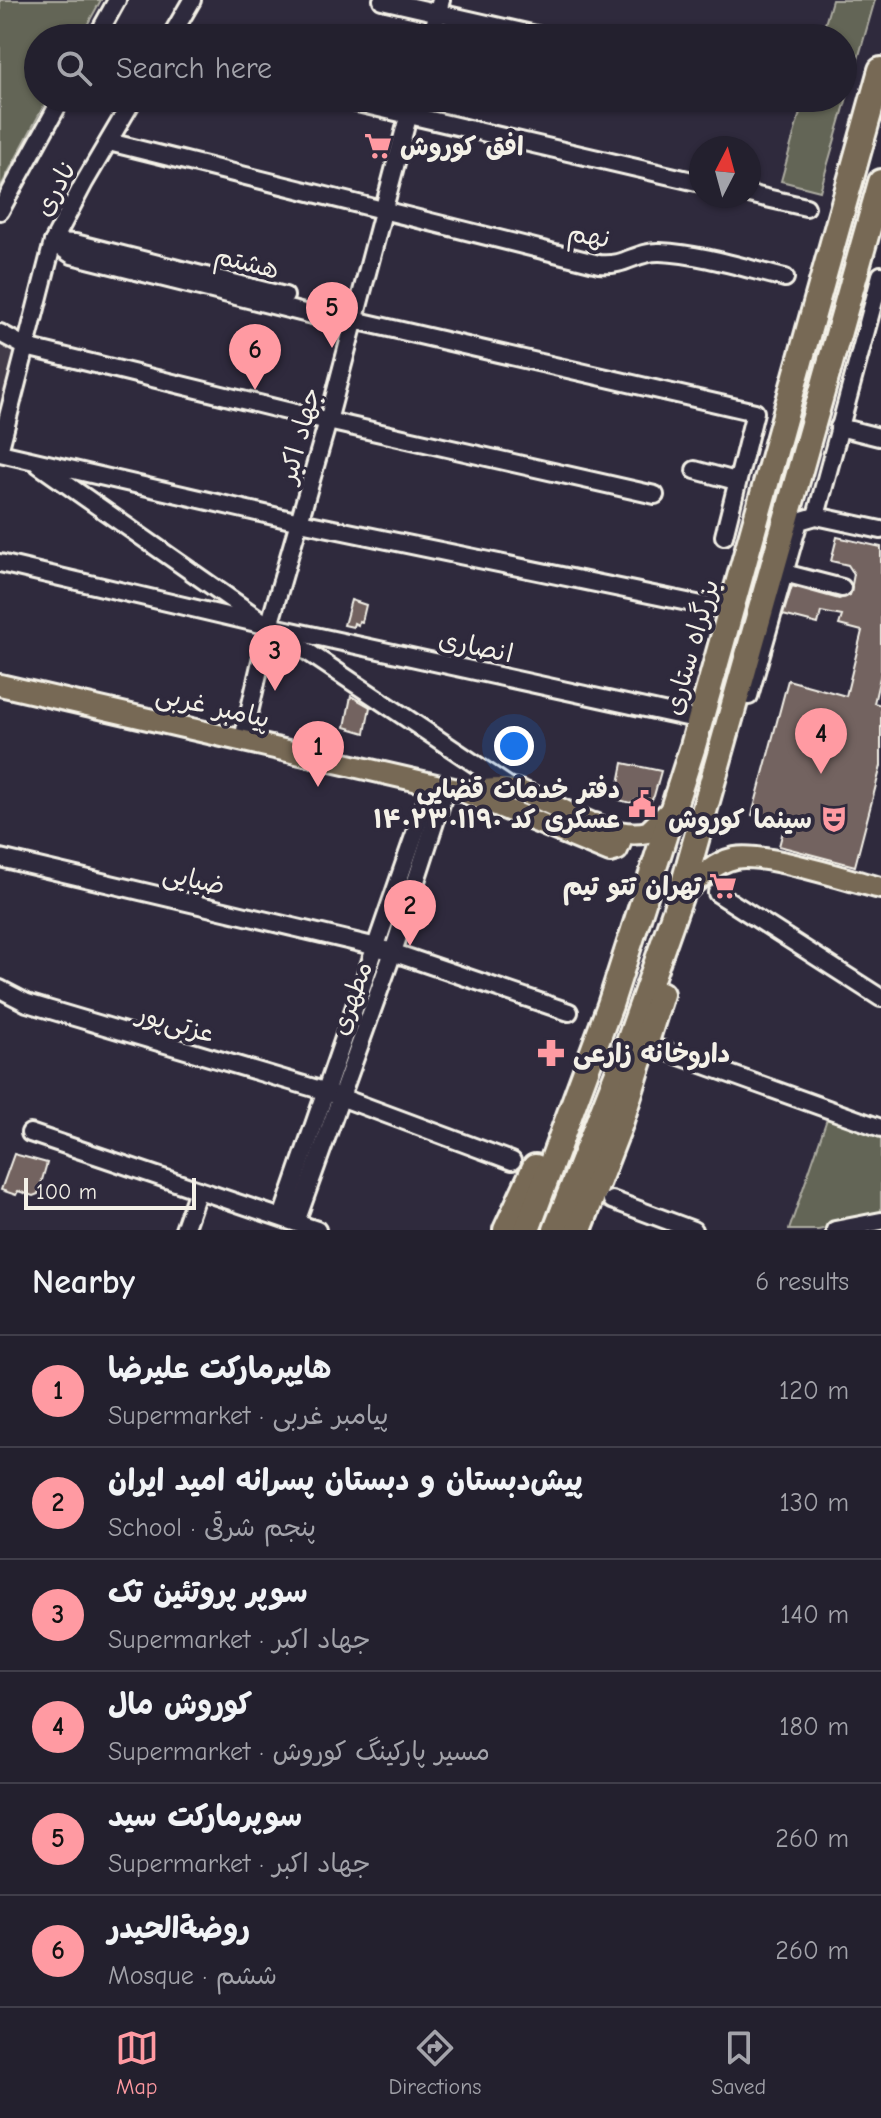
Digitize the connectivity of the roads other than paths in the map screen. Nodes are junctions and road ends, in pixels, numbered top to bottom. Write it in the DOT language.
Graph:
graph roads {
  1 [pos="117,0"];
  2 [pos="192,0"];
  3 [pos="382,0"];
  4 [pos="440,6"];
  5 [pos="104,24"];
  6 [pos="178,24"];
  7 [pos="501,24"];
  8 [pos="881,70"];
  9 [pos="54,112"];
  10 [pos="126,112"];
  11 [pos="396,112"];
  12 [pos="410,112"];
  13 [pos="409,115"];
  14 [pos="109,142"];
  15 [pos="689,180"];
  16 [pos="881,182"];
  17 [pos="761,197"];
  18 [pos="806,207"];
  19 [pos="0,211"];
  20 [pos="383,211"];
  21 [pos="53,242"];
  22 [pos="785,278"];
  23 [pos="880,280"];
  24 [pos="354,320"];
  25 [pos="0,333"];
  26 [pos="26,347"];
  27 [pos="328,421"];
  28 [pos="839,427"];
  29 [pos="879,437"];
  30 [pos="0,450"];
  31 [pos="31,460"];
  32 [pos="695,470"];
  33 [pos="736,481"];
  34 [pos="655,495"];
  35 [pos="816,516"];
  36 [pos="300,522"];
  37 [pos="881,530"];
  38 [pos="724,536"];
  39 [pos="0,563"];
  40 [pos="784,573"];
  41 [pos="842,588"];
  42 [pos="731,611"];
  43 [pos="269,626"];
  44 [pos="0,685"];
  45 [pos="700,720"];
  46 [pos="243,739"];
  47 [pos="447,788"];
  48 [pos="514,790"];
  49 [pos="673,808"];
  50 [pos="595,824"];
  51 [pos="701,824"];
  52 [pos="0,858"];
  53 [pos="881,888"];
  54 [pos="717,893"];
  55 [pos="680,897"];
  56 [pos="385,949"];
  57 [pos="661,950"];
  58 [pos="0,989"];
  59 [pos="881,998"];
  60 [pos="569,1012"];
  61 [pos="660,1049"];
  62 [pos="582,1076"];
  63 [pos="332,1094"];
  64 [pos="881,1128"];
  65 [pos="30,1133"];
  66 [pos="512,1161"];
  67 [pos="198,1190"];
  68 [pos="612,1200"];
  69 [pos="289,1220"];
  70 [pos="881,1221"];
  71 [pos="184,1230"];
  72 [pos="317,1230"];
  73 [pos="506,1230"];
  74 [pos="527,1230"];
  75 [pos="556,1230"];
  76 [pos="579,1230"];
  77 [pos="693,1230"];
  78 [pos="835,1230"];
  1 -- 5 [label="street"];
  2 -- 6 [label="street"];
  3 -- 4 [label="street"];
  4 -- 7 [label="street"];
  8 -- 42 [label="highway, بزرگراه ستاری"];
  9 -- 19 [label="street"];
  10 -- 14 [label="street, نادری"];
  11 -- 13 [label="street"];
  12 -- 13 [label="street, جهاد اکبر"];
  13 -- 15 [label="street"];
  13 -- 20 [label="street, جهاد اکبر"];
  14 -- 20 [label="street, نهم"];
  14 -- 21 [label="street, نادری"];
  16 -- 51 [label="highway"];
  17 -- 18 [label="street"];
  20 -- 22 [label="street, نهم"];
  20 -- 24 [label="street, جهاد اکبر"];
  21 -- 24 [label="street, هشتم"];
  21 -- 26 [label="street, نادری"];
  23 -- 28 [label="street"];
  24 -- 27 [label="street, جهاد اکبر"];
  24 -- 33 [label="street, هشتم"];
  25 -- 26 [label="street"];
  26 -- 27 [label="street"];
  26 -- 30 [label="street, نادری"];
  27 -- 34 [label="street"];
  27 -- 36 [label="street, جهاد اکبر"];
  28 -- 29 [label="street"];
  28 -- 35 [label="street"];
  30 -- 31 [label="street"];
  31 -- 36 [label="street"];
  31 -- 43 [label="street"];
  32 -- 33 [label="street"];
  33 -- 38 [label="street"];
  35 -- 37 [label="street"];
  35 -- 40 [label="street"];
  36 -- 42 [label="street"];
  36 -- 43 [label="street, جهاد اکبر"];
  39 -- 43 [label="street, انصاری"];
  40 -- 41 [label="street"];
  40 -- 51 [label="street"];
  42 -- 45 [label="highway, بزرگراه ستاری"];
  43 -- 45 [label="street, انصاری"];
  43 -- 46 [label="street, جهاد اکبر"];
  43 -- 48 [label="street"];
  44 -- 46 [label="main road, پیامبر غربی"];
  45 -- 49 [label="highway, بزرگراه ستاری"];
  46 -- 47 [label="main road, پیامبر غربی"];
  47 -- 48 [label="main road, پیامبر غربی"];
  47 -- 50 [label="main road, پیامبر غربی"];
  47 -- 56 [label="street, مطهری"];
  48 -- 50 [label="main road, پیامبر غربی"];
  49 -- 50 [label="main road, پیامبر غربی"];
  49 -- 62 [label="highway, بزرگراه ستاری"];
  51 -- 55 [label="highway"];
  52 -- 56 [label="street, ضیایی"];
  53 -- 55 [label="main road"];
  54 -- 59 [label="street"];
  55 -- 57 [label="highway"];
  56 -- 60 [label="street, ضیایی"];
  56 -- 63 [label="street, مطهری"];
  57 -- 75 [label="highway"];
  57 -- 76 [label="highway"];
  58 -- 63 [label="street, عزتی‌پور"];
  61 -- 64 [label="street"];
  62 -- 73 [label="highway"];
  62 -- 74 [label="highway, بزرگراه ستاری"];
  63 -- 66 [label="street, عزتی‌پور"];
  63 -- 69 [label="street, مطهری"];
  65 -- 67 [label="street"];
  67 -- 69 [label="street"];
  67 -- 71 [label="street"];
  68 -- 77 [label="street"];
  69 -- 72 [label="street"];
  70 -- 78 [label="street"];
}
